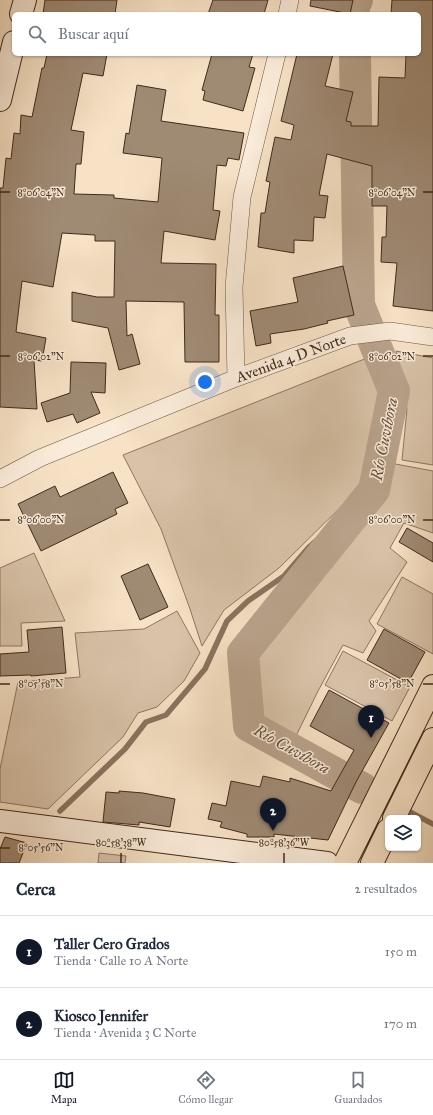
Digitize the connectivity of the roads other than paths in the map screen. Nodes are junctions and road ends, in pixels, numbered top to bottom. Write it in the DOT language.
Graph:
graph roads {
  1 [pos="25,0"];
  2 [pos="290,0"];
  3 [pos="22,12"];
  4 [pos="287,12"];
  5 [pos="12,50"];
  6 [pos="277,56"];
  7 [pos="0,100"];
  8 [pos="433,337"];
  9 [pos="236,378"];
  10 [pos="0,479"];
  11 [pos="433,686"];
  12 [pos="433,739"];
  13 [pos="395,815"];
  14 [pos="0,821"];
  15 [pos="385,836"];
  16 [pos="327,863"];
  17 [pos="345,863"];
  18 [pos="372,863"];
  1 -- 3 [label="street"];
  2 -- 4 [label="street"];
  5 -- 7 [label="street"];
  6 -- 9 [label="street"];
  8 -- 9 [label="street, Avenida 4 D Norte"];
  9 -- 10 [label="street, Avenida 4 D Norte"];
  11 -- 17 [label="main road"];
  12 -- 13 [label="main road"];
  14 -- 16 [label="street"];
  15 -- 18 [label="main road"];
}
